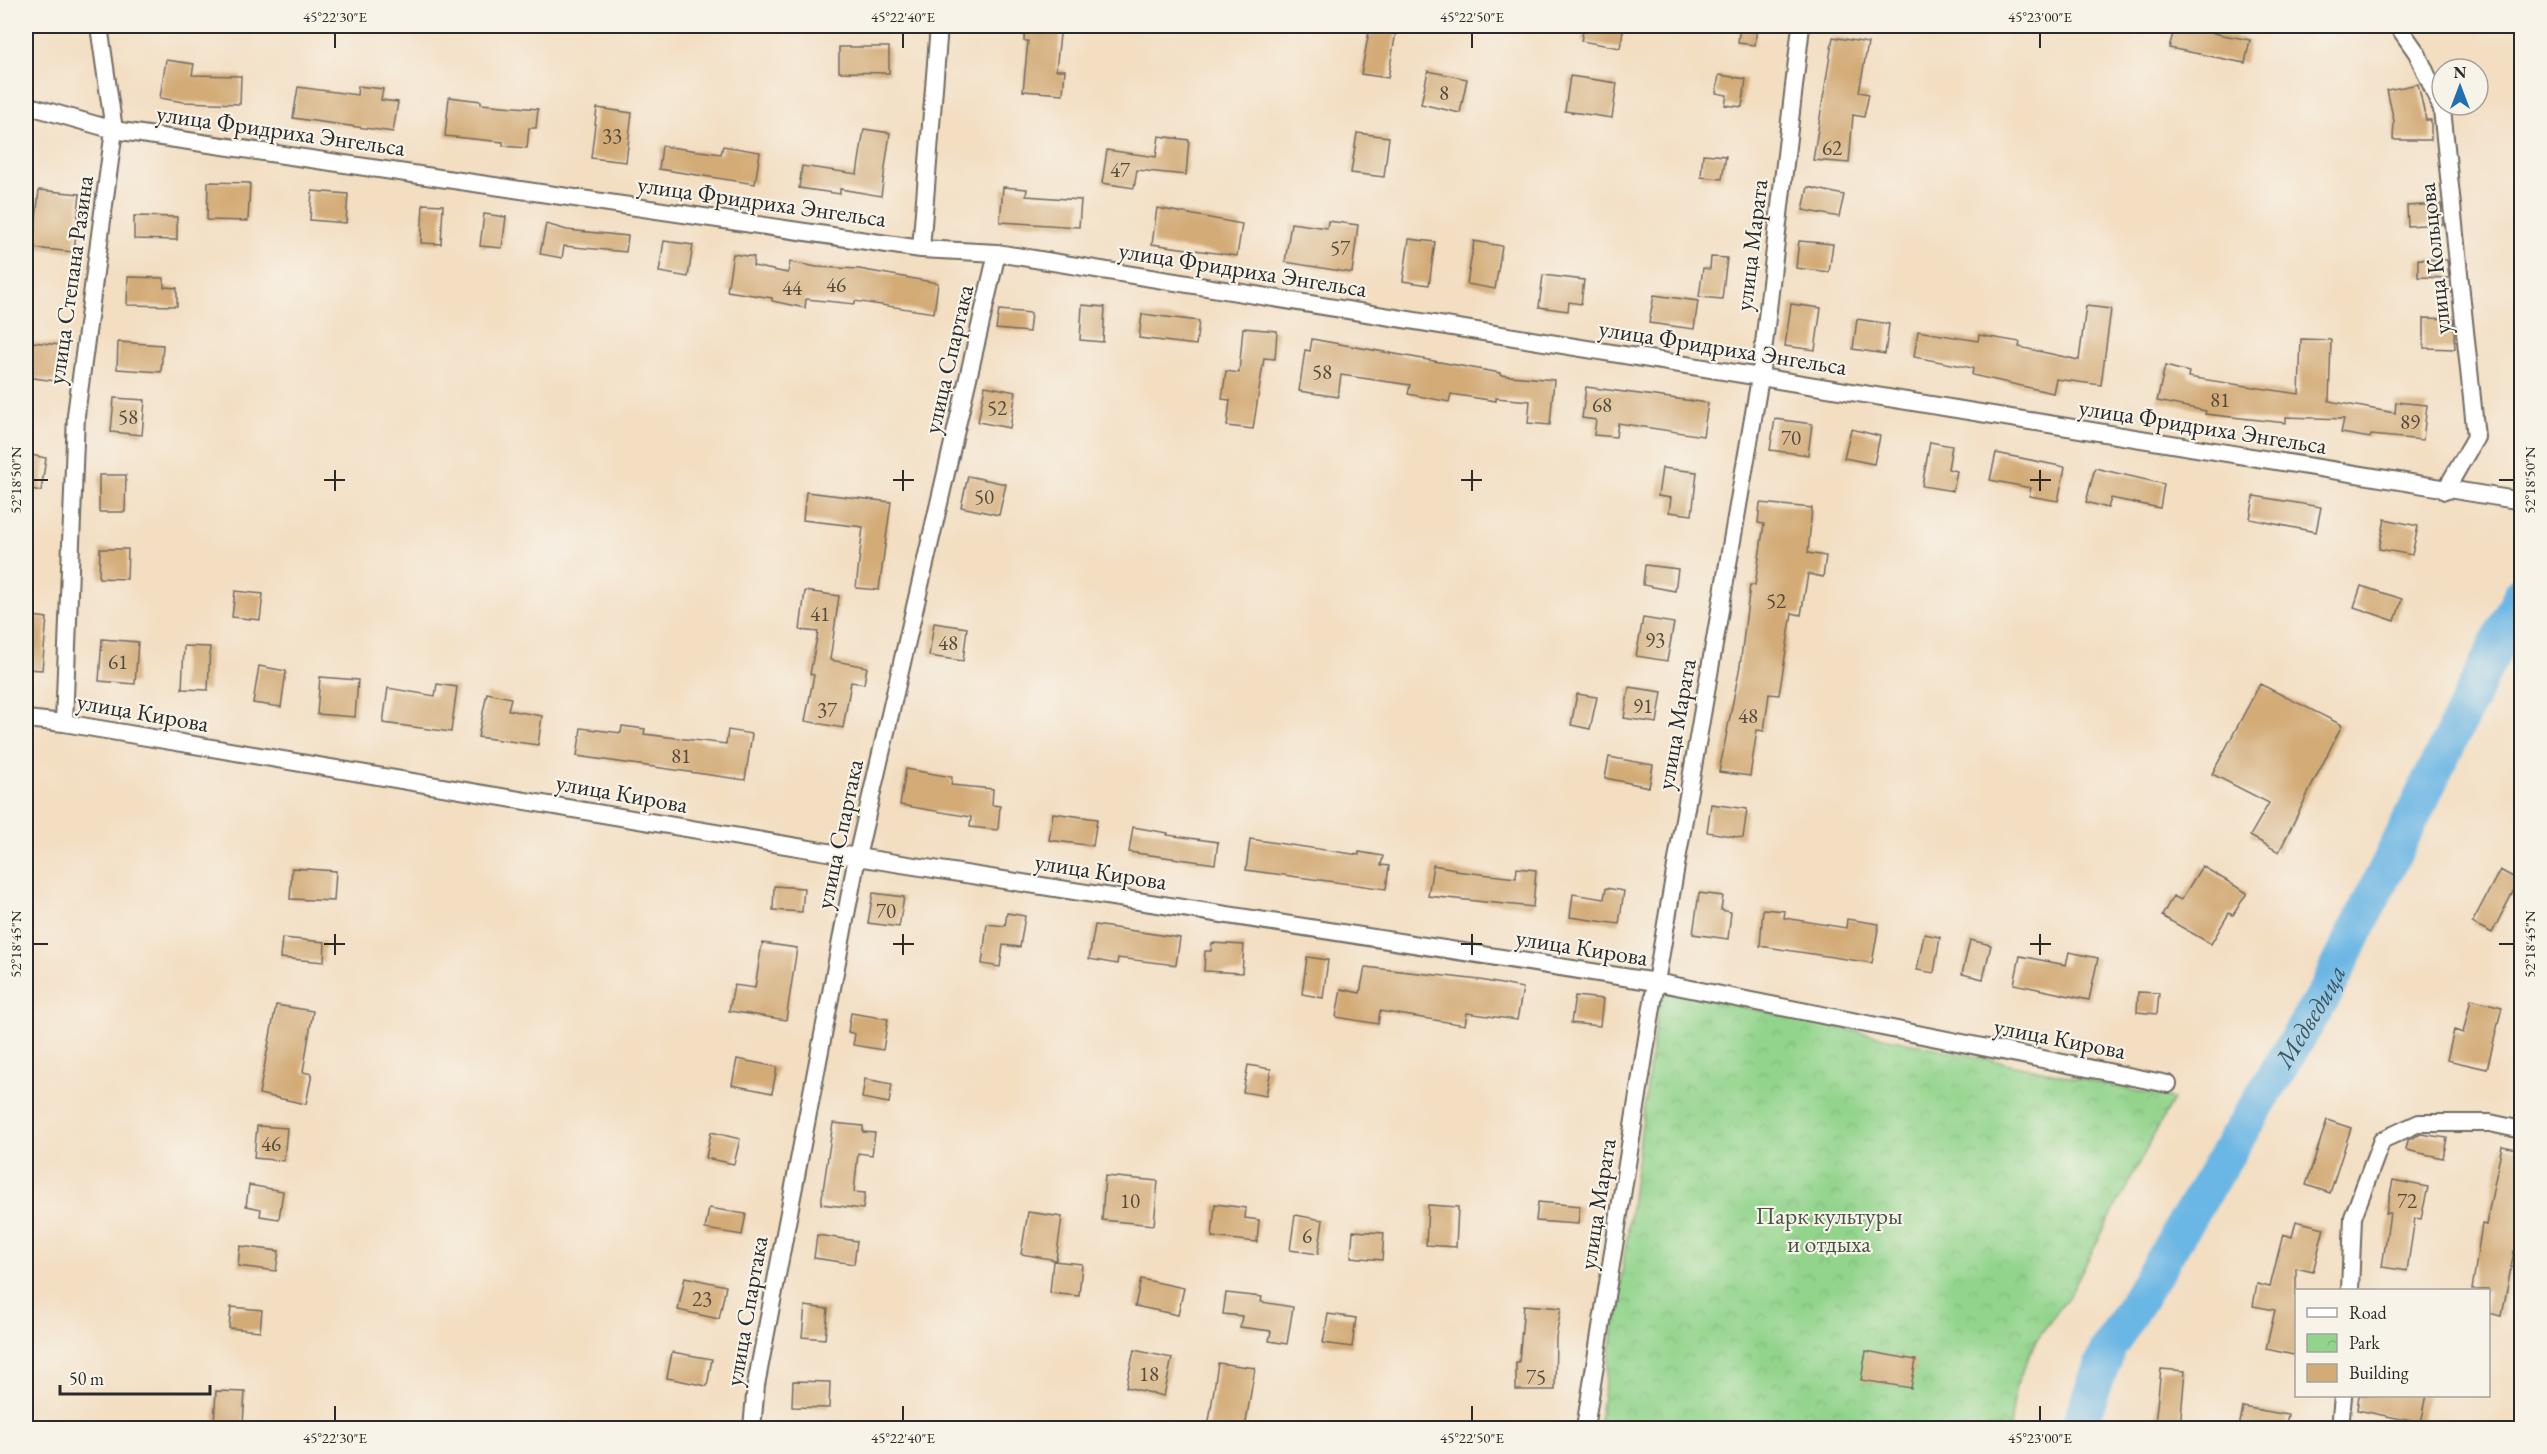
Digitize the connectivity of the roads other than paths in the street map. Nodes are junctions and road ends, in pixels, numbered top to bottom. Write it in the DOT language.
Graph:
graph roads {
  1 [pos="99,26"];
  2 [pos="939,26"];
  3 [pos="1801,26"];
  4 [pos="2398,26"];
  5 [pos="26,105"];
  6 [pos="114,130"];
  7 [pos="921,249"];
  8 [pos="997,253"];
  9 [pos="1760,378"];
  10 [pos="2449,491"];
  11 [pos="2522,501"];
  12 [pos="26,719"];
  13 [pos="64,723"];
  14 [pos="857,857"];
  15 [pos="1656,982"];
  16 [pos="2168,1084"];
  17 [pos="2522,1130"];
  18 [pos="2350,1289"];
  19 [pos="2343,1397"];
  20 [pos="752,1428"];
  21 [pos="1585,1428"];
  22 [pos="2340,1428"];
  1 -- 6 [label="street, улица Степана Разина"];
  2 -- 7 [label="street"];
  3 -- 9 [label="street, улица Марата"];
  4 -- 10 [label="street, улица Кольцова"];
  5 -- 6 [label="street, улица Фридриха Энгельса"];
  6 -- 7 [label="street, улица Фридриха Энгельса"];
  6 -- 13 [label="street, улица Степана Разина"];
  7 -- 8 [label="street, улица Фридриха Энгельса"];
  8 -- 9 [label="street, улица Фридриха Энгельса"];
  8 -- 14 [label="street, улица Спартака"];
  9 -- 10 [label="street, улица Фридриха Энгельса"];
  9 -- 15 [label="street, улица Марата"];
  10 -- 11 [label="street, улица Фридриха Энгельса"];
  12 -- 13 [label="street, улица Кирова"];
  13 -- 14 [label="street, улица Кирова"];
  14 -- 15 [label="street, улица Кирова"];
  14 -- 20 [label="street, улица Спартака"];
  15 -- 16 [label="street, улица Кирова"];
  15 -- 21 [label="street, улица Марата"];
  17 -- 18 [label="street"];
  19 -- 22 [label="street"];
}
